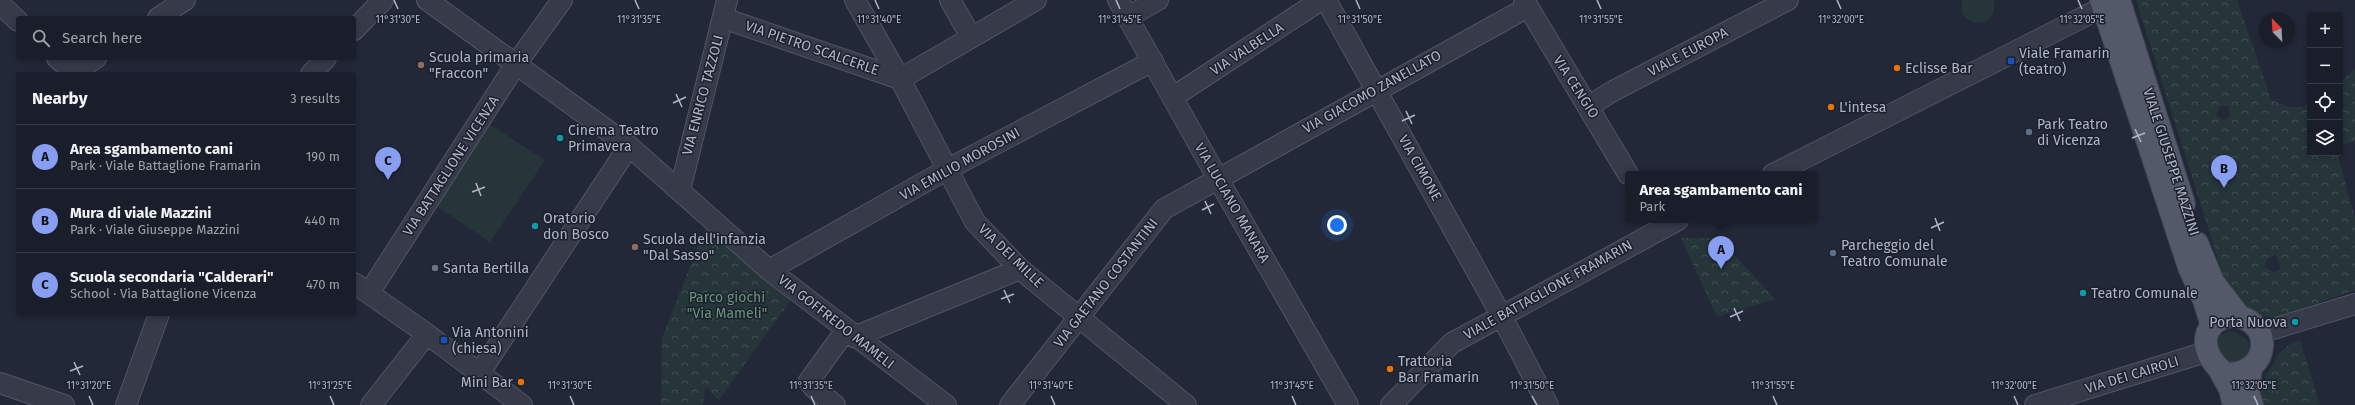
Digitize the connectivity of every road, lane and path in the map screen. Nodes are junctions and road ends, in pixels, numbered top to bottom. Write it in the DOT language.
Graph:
graph roads {
  1 [pos="185,0"];
  2 [pos="383,0"];
  3 [pos="427,0"];
  4 [pos="562,0"];
  5 [pos="855,0"];
  6 [pos="950,0"];
  7 [pos="1036,0"];
  8 [pos="1158,0"];
  9 [pos="1321,0"];
  10 [pos="1326,0"];
  11 [pos="1788,0"];
  12 [pos="2110,2"];
  13 [pos="1526,3"];
  14 [pos="0,4"];
  15 [pos="1123,8"];
  16 [pos="1751,8"];
  17 [pos="725,9"];
  18 [pos="161,16"];
  19 [pos="16,19"];
  20 [pos="356,28"];
  21 [pos="971,37"];
  22 [pos="59,60"];
  23 [pos="93,60"];
  24 [pos="324,60"];
  25 [pos="1153,61"];
  26 [pos="516,64"];
  27 [pos="73,72"];
  28 [pos="75,72"];
  29 [pos="313,72"];
  30 [pos="900,79"];
  31 [pos="1376,89"];
  32 [pos="1173,98"];
  33 [pos="1589,106"];
  34 [pos="629,146"];
  35 [pos="948,169"];
  36 [pos="1626,171"];
  37 [pos="1779,171"];
  38 [pos="1218,179"];
  39 [pos="680,190"];
  40 [pos="1657,225"];
  41 [pos="1020,269"];
  42 [pos="769,270"];
  43 [pos="361,288"];
  44 [pos="2355,304"];
  45 [pos="1501,315"];
  46 [pos="158,316"];
  47 [pos="2239,316"];
  48 [pos="1079,318"];
  49 [pos="2212,326"];
  50 [pos="850,333"];
  51 [pos="427,334"];
  52 [pos="2260,334"];
  53 [pos="2212,360"];
  54 [pos="2251,368"];
  55 [pos="479,374"];
  56 [pos="0,383"];
  57 [pos="64,405"];
  58 [pos="126,405"];
  59 [pos="371,405"];
  60 [pos="522,405"];
  61 [pos="835,405"];
  62 [pos="946,405"];
  63 [pos="1010,405"];
  64 [pos="1186,405"];
  65 [pos="1348,405"];
  66 [pos="1391,405"];
  67 [pos="1548,405"];
  68 [pos="2035,405"];
  69 [pos="2234,405"];
  70 [pos="2252,405"];
  1 -- 18 [label="street"];
  2 -- 20 [label="street"];
  3 -- 26 [label="street, VIA GOFFREDO MAMELI"];
  4 -- 26 [label="street, VIA BATTAGLIONE VICENZA"];
  5 -- 30 [label="street, VIA DEI MILLE"];
  6 -- 21 [label="street"];
  7 -- 21 [label="street"];
  8 -- 15 [label="street"];
  9 -- 32 [label="street, VIA VALBELLA"];
  10 -- 31 [label="street, VIA CIMONE"];
  11 -- 16 [label="street, VIALE EUROPA"];
  12 -- 37 [label="street"];
  12 -- 47 [label="main road, VIALE GIUSEPPE MAZZINI"];
  12 -- 49 [label="main road, VIALE GIUSEPPE MAZZINI"];
  13 -- 31 [label="street, VIA GIACOMO ZANELLATO"];
  13 -- 33 [label="street, VIA CENGIO"];
  14 -- 19 [label="street"];
  15 -- 25 [label="street, VIA LUCIANO MANARA"];
  16 -- 33 [label="street, VIALE EUROPA"];
  17 -- 30 [label="street, VIA PIETRO SCALCERLE"];
  17 -- 39 [label="street, VIA ENRICO TAZZOLI"];
  21 -- 30 [label="street"];
  22 -- 27 [label="street"];
  23 -- 28 [label="street"];
  24 -- 29 [label="street"];
  25 -- 32 [label="street, VIA LUCIANO MANARA"];
  25 -- 35 [label="street, VIA EMILIO MOROSINI"];
  26 -- 34 [label="street, VIA GOFFREDO MAMELI"];
  26 -- 43 [label="street, VIA BATTAGLIONE VICENZA"];
  30 -- 35 [label="street, VIA DEI MILLE"];
  31 -- 38 [label="street, VIA GIACOMO ZANELLATO"];
  31 -- 45 [label="street, VIA CIMONE"];
  32 -- 38 [label="street, VIA LUCIANO MANARA"];
  33 -- 36 [label="street, VIA CENGIO"];
  34 -- 39 [label="street, VIA GOFFREDO MAMELI"];
  34 -- 55 [label="street"];
  35 -- 41 [label="street, VIA DEI MILLE"];
  35 -- 42 [label="street, VIA EMILIO MOROSINI"];
  38 -- 48 [label="street, VIA GAETANO COSTANTINI"];
  38 -- 65 [label="street, VIA LUCIANO MANARA"];
  39 -- 42 [label="street, VIA GOFFREDO MAMELI"];
  40 -- 45 [label="street, VIALE BATTAGLIONE FRAMARIN"];
  41 -- 48 [label="street, VIA DEI MILLE"];
  41 -- 50 [label="street"];
  42 -- 50 [label="street, VIA GOFFREDO MAMELI"];
  43 -- 51 [label="street"];
  44 -- 52 [label="street"];
  45 -- 66 [label="street, VIALE BATTAGLIONE FRAMARIN"];
  45 -- 67 [label="street, VIA CIMONE"];
  46 -- 58 [label="street"];
  47 -- 49 [label="main road"];
  47 -- 52 [label="main road"];
  48 -- 63 [label="street, VIA GAETANO COSTANTINI"];
  48 -- 64 [label="street, VIA DEI MILLE"];
  49 -- 53 [label="main road"];
  50 -- 61 [label="street"];
  50 -- 62 [label="street, VIA GOFFREDO MAMELI"];
  51 -- 55 [label="street"];
  51 -- 59 [label="street"];
  52 -- 54 [label="main road"];
  53 -- 54 [label="main road"];
  53 -- 68 [label="street, VIA DEI CAIROLI"];
  53 -- 69 [label="main road"];
  54 -- 70 [label="main road"];
  55 -- 60 [label="street"];
  56 -- 57 [label="street"];
}
